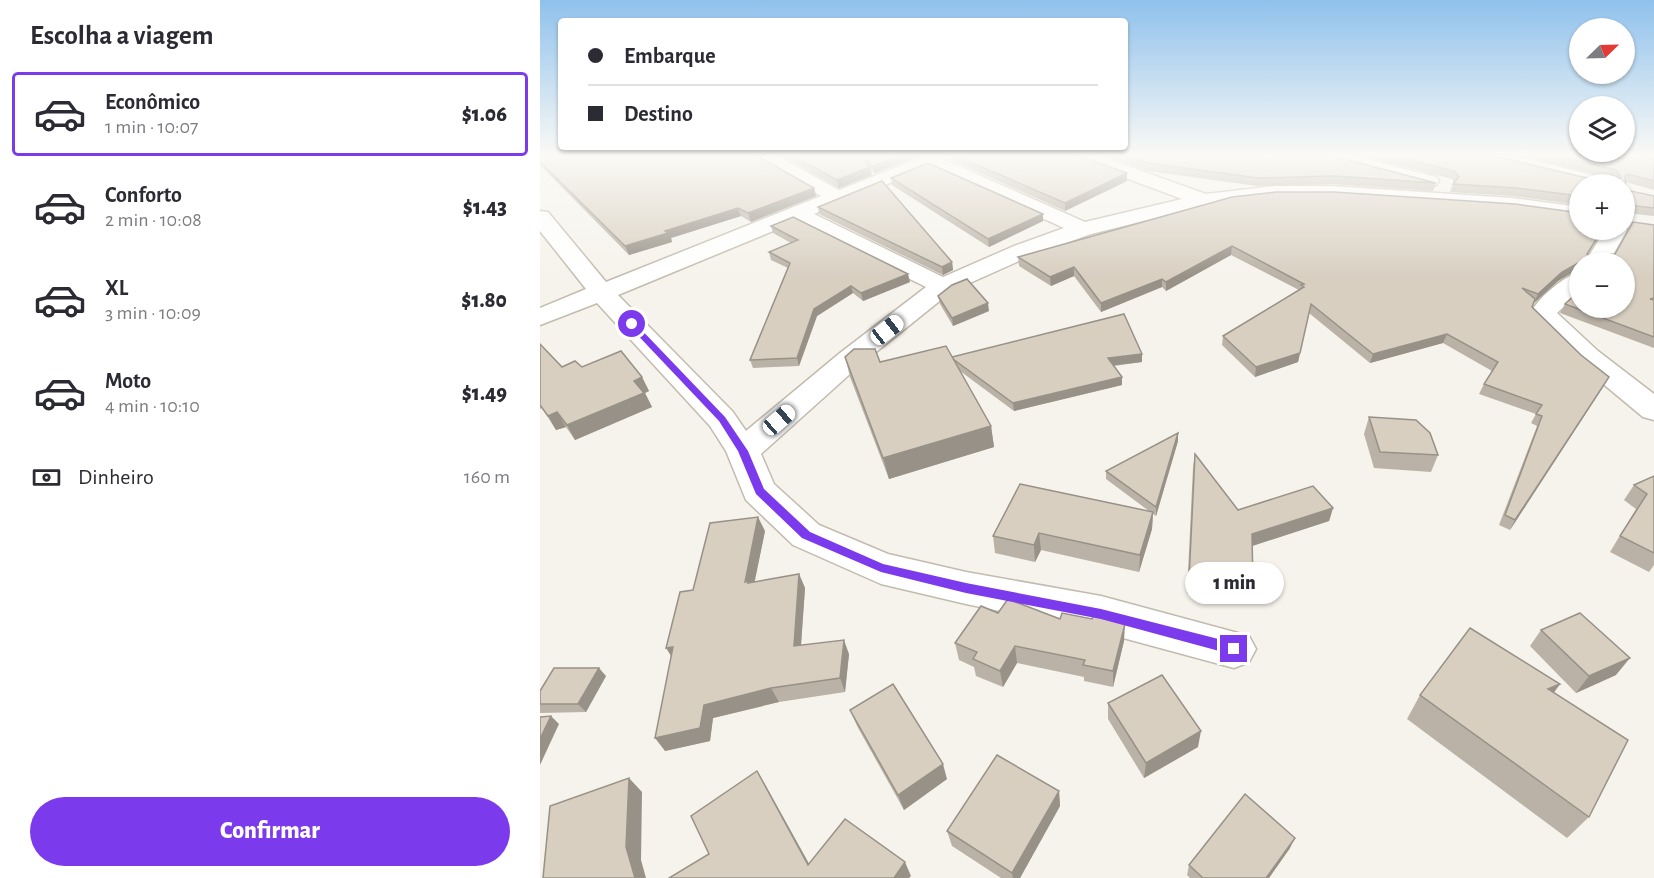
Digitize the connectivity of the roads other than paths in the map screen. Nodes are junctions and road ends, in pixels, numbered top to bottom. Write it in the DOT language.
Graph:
graph roads {
  1 [pos="833,195"];
  2 [pos="842,195"];
  3 [pos="1014,195"];
  4 [pos="1190,195"];
  5 [pos="1249,195"];
  6 [pos="1377,195"];
  7 [pos="1479,195"];
  8 [pos="837,197"];
  9 [pos="1204,200"];
  10 [pos="1512,204"];
  11 [pos="1569,212"];
  12 [pos="796,214"];
  13 [pos="540,217"];
  14 [pos="1083,229"];
  15 [pos="943,286"];
  16 [pos="1569,288"];
  17 [pos="601,292"];
  18 [pos="540,317"];
  19 [pos="1654,410"];
  20 [pos="743,451"];
  21 [pos="1234,649"];
  1 -- 8 [label="street"];
  2 -- 8 [label="street"];
  3 -- 14 [label="street"];
  4 -- 9 [label="street"];
  5 -- 9 [label="street"];
  6 -- 10 [label="street"];
  7 -- 10 [label="street"];
  8 -- 12 [label="street"];
  9 -- 14 [label="street"];
  10 -- 11 [label="street"];
  12 -- 15 [label="street"];
  12 -- 17 [label="street"];
  13 -- 17 [label="street"];
  14 -- 15 [label="street"];
  15 -- 20 [label="street"];
  16 -- 19 [label="street"];
  17 -- 18 [label="street"];
  17 -- 20 [label="street"];
  20 -- 21 [label="street"];
}
